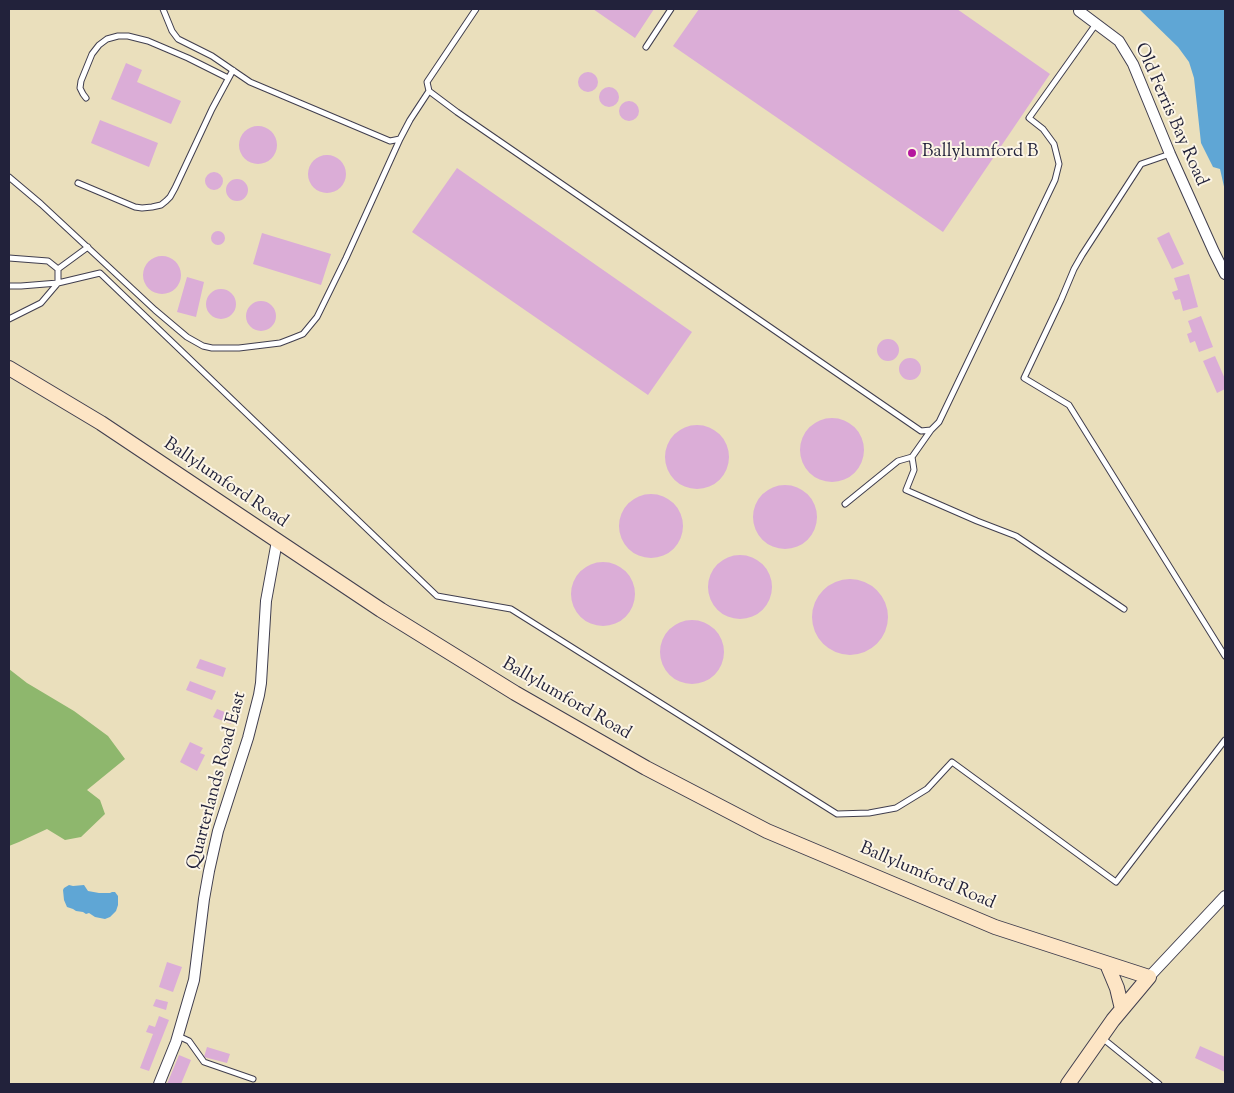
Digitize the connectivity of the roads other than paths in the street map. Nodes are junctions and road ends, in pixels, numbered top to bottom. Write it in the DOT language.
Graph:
graph roads {
  1 [pos="163,9"];
  2 [pos="476,9"];
  3 [pos="671,9"];
  4 [pos="1077,10"];
  5 [pos="1096,24"];
  6 [pos="646,47"];
  7 [pos="233,70"];
  8 [pos="228,78"];
  9 [pos="429,91"];
  10 [pos="86,98"];
  11 [pos="400,139"];
  12 [pos="1170,154"];
  13 [pos="9,177"];
  14 [pos="78,182"];
  15 [pos="88,247"];
  16 [pos="9,258"];
  17 [pos="58,269"];
  18 [pos="1225,274"];
  19 [pos="58,282"];
  20 [pos="9,286"];
  21 [pos="9,319"];
  22 [pos="9,368"];
  23 [pos="930,430"];
  24 [pos="912,457"];
  25 [pos="845,504"];
  26 [pos="277,541"];
  27 [pos="1124,609"];
  28 [pos="1225,656"];
  29 [pos="1225,740"];
  30 [pos="1225,896"];
  31 [pos="1107,964"];
  32 [pos="1149,977"];
  33 [pos="1122,1009"];
  34 [pos="178,1036"];
  35 [pos="1101,1037"];
  36 [pos="253,1080"];
  37 [pos="159,1084"];
  38 [pos="1068,1084"];
  39 [pos="1159,1084"];
  1 -- 7 [label="lane"];
  2 -- 9 [label="lane"];
  3 -- 6 [label="lane"];
  4 -- 5 [label="street, Old Ferris Bay Road"];
  5 -- 12 [label="street, Old Ferris Bay Road"];
  5 -- 23 [label="lane"];
  7 -- 8 [label="lane"];
  7 -- 11 [label="lane"];
  8 -- 10 [label="lane"];
  8 -- 14 [label="lane"];
  9 -- 11 [label="lane"];
  9 -- 23 [label="lane"];
  11 -- 15 [label="lane"];
  12 -- 18 [label="street, Old Ferris Bay Road"];
  12 -- 28 [label="lane"];
  13 -- 15 [label="lane"];
  15 -- 17 [label="lane"];
  16 -- 17 [label="lane"];
  17 -- 19 [label="lane"];
  19 -- 20 [label="lane"];
  19 -- 21 [label="lane"];
  19 -- 29 [label="lane"];
  22 -- 26 [label="main road, Ballylumford Road"];
  23 -- 24 [label="lane"];
  24 -- 25 [label="lane"];
  24 -- 27 [label="lane"];
  26 -- 31 [label="main road, Ballylumford Road"];
  26 -- 34 [label="street, Quarterlands Road East"];
  30 -- 32 [label="street"];
  31 -- 32 [label="main road, Ballylumford Road"];
  31 -- 33 [label="main road"];
  32 -- 33 [label="main road"];
  33 -- 35 [label="main road"];
  34 -- 36 [label="lane"];
  34 -- 37 [label="street, Quarterlands Road East"];
  35 -- 38 [label="main road"];
  35 -- 39 [label="lane"];
}
